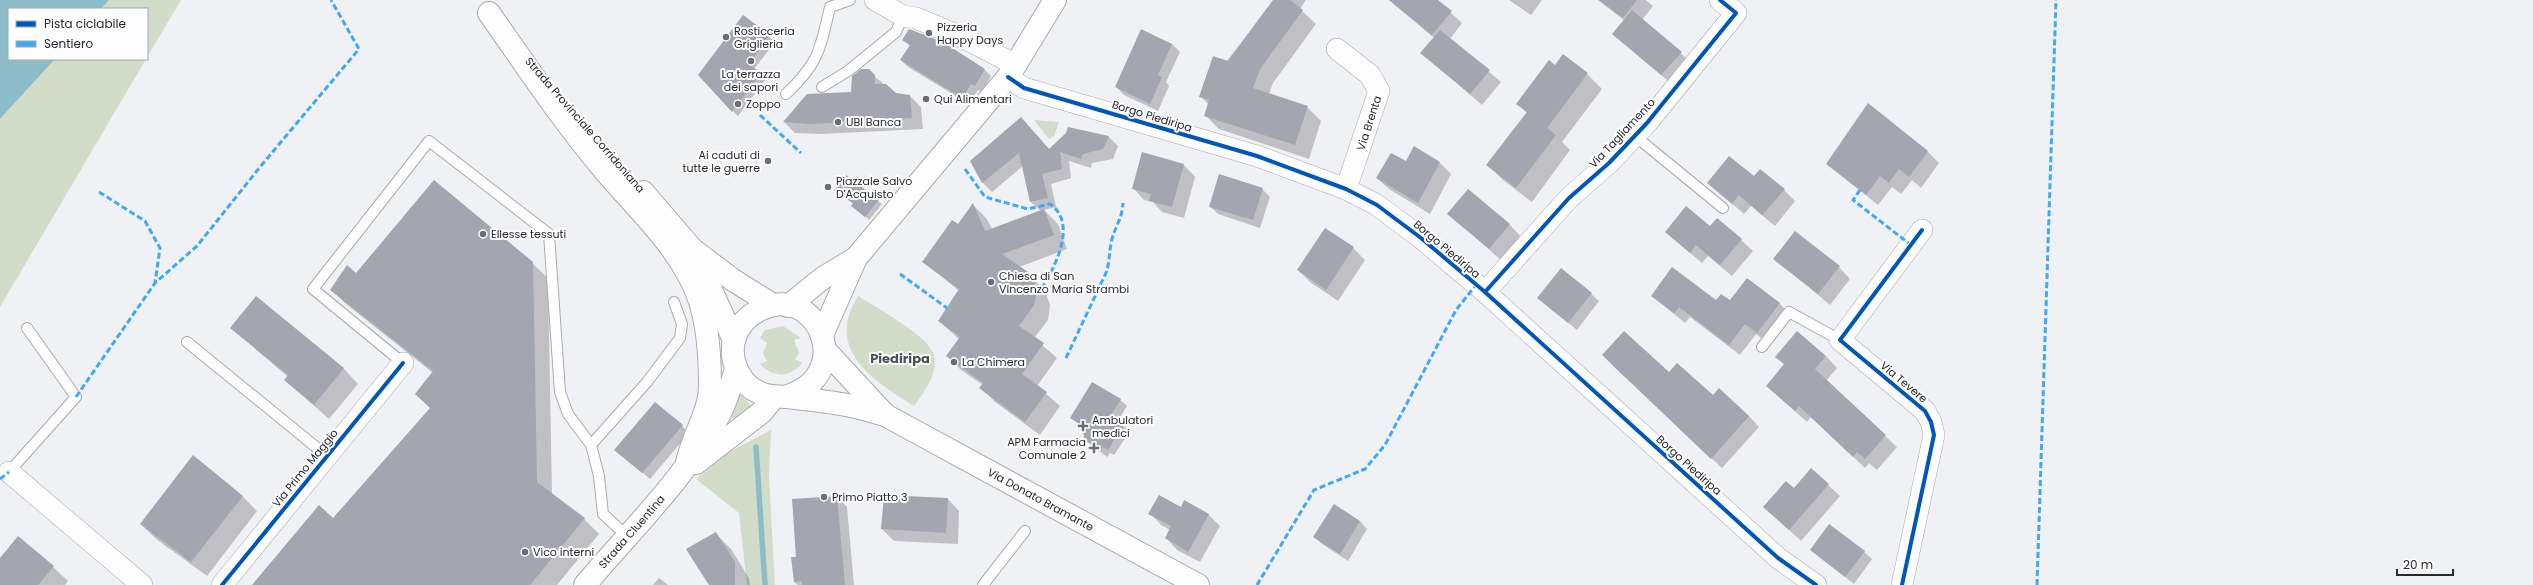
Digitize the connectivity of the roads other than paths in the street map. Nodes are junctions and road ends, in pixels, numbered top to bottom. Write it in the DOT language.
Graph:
graph roads {
  1 [pos="850,0"];
  2 [pos="875,0"];
  3 [pos="1055,0"];
  4 [pos="1720,0"];
  5 [pos="483,7"];
  6 [pos="903,16"];
  7 [pos="1337,49"];
  8 [pos="1012,71"];
  9 [pos="822,87"];
  10 [pos="786,94"];
  11 [pos="1635,136"];
  12 [pos="1346,189"];
  13 [pos="1723,208"];
  14 [pos="1922,230"];
  15 [pos="692,249"];
  16 [pos="856,258"];
  17 [pos="1485,292"];
  18 [pos="674,302"];
  19 [pos="781,305"];
  20 [pos="27,328"];
  21 [pos="734,340"];
  22 [pos="1840,340"];
  23 [pos="187,342"];
  24 [pos="824,342"];
  25 [pos="1762,347"];
  26 [pos="403,363"];
  27 [pos="736,369"];
  28 [pos="779,397"];
  29 [pos="885,415"];
  30 [pos="591,445"];
  31 [pos="327,456"];
  32 [pos="682,470"];
  33 [pos="9,472"];
  34 [pos="1024,531"];
  35 [pos="626,535"];
  36 [pos="142,585"];
  37 [pos="222,585"];
  38 [pos="585,585"];
  39 [pos="983,585"];
  40 [pos="1198,585"];
  41 [pos="1816,585"];
  42 [pos="1902,585"];
  1 -- 10 [label="lane"];
  2 -- 6 [label="street, Borgo Piediripa"];
  3 -- 8 [label="main road"];
  4 -- 11 [label="street, Via Tagliamento"];
  5 -- 15 [label="main road, Strada Provinciale Corridoniana"];
  5 -- 32 [label="main road"];
  6 -- 8 [label="street, Borgo Piediripa"];
  6 -- 9 [label="lane"];
  7 -- 12 [label="street, Via Brenta"];
  8 -- 12 [label="street, Borgo Piediripa"];
  8 -- 16 [label="main road"];
  11 -- 13 [label="lane"];
  11 -- 17 [label="street, Via Tagliamento"];
  12 -- 17 [label="street, Borgo Piediripa"];
  14 -- 22 [label="street"];
  15 -- 19 [label="main road, Strada Provinciale Corridoniana"];
  15 -- 21 [label="main road, Strada Provinciale Corridoniana"];
  16 -- 19 [label="main road"];
  16 -- 24 [label="main road"];
  17 -- 41 [label="street, Borgo Piediripa"];
  18 -- 30 [label="lane"];
  19 -- 21 [label="main road"];
  19 -- 24 [label="main road"];
  20 -- 33 [label="lane"];
  21 -- 27 [label="main road"];
  22 -- 25 [label="lane"];
  22 -- 42 [label="street, Via Tevere"];
  23 -- 31 [label="lane"];
  24 -- 28 [label="main road"];
  24 -- 29 [label="main road, Via Donato Bramante"];
  26 -- 30 [label="lane"];
  26 -- 31 [label="street, Via Primo Maggio"];
  27 -- 28 [label="main road"];
  27 -- 32 [label="main road, Strada Cluentina"];
  28 -- 29 [label="main road, Via Donato Bramante"];
  28 -- 32 [label="main road, Strada Cluentina"];
  29 -- 40 [label="main road, Via Donato Bramante"];
  30 -- 35 [label="lane"];
  31 -- 37 [label="street, Via Primo Maggio"];
  32 -- 35 [label="main road, Strada Cluentina"];
  33 -- 36 [label="street"];
  34 -- 39 [label="lane"];
  35 -- 38 [label="main road, Strada Cluentina"];
}
